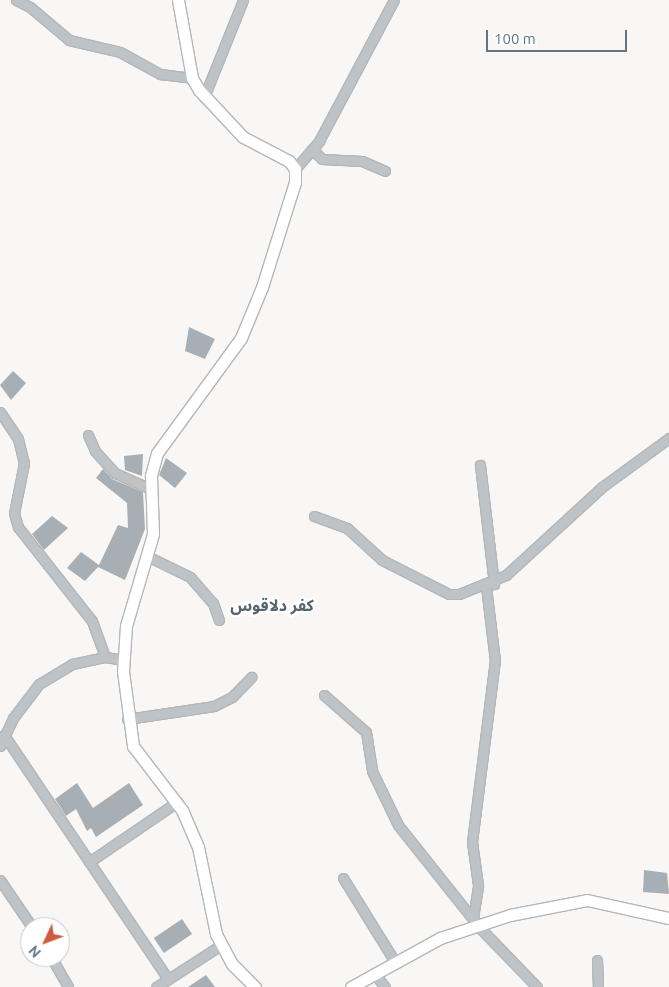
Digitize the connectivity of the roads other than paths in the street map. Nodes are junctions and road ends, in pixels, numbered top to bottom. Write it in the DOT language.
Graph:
graph roads {
  1 [pos="16,0"];
  2 [pos="178,0"];
  3 [pos="243,0"];
  4 [pos="394,0"];
  5 [pos="192,78"];
  6 [pos="204,97"];
  7 [pos="312,149"];
  8 [pos="296,169"];
  9 [pos="385,171"];
  10 [pos="0,412"];
  11 [pos="88,435"];
  12 [pos="669,438"];
  13 [pos="480,465"];
  14 [pos="151,489"];
  15 [pos="314,516"];
  16 [pos="148,556"];
  17 [pos="490,585"];
  18 [pos="219,620"];
  19 [pos="105,657"];
  20 [pos="123,660"];
  21 [pos="251,677"];
  22 [pos="324,695"];
  23 [pos="128,719"];
  24 [pos="4,735"];
  25 [pos="0,746"];
  26 [pos="177,802"];
  27 [pos="90,862"];
  28 [pos="343,878"];
  29 [pos="0,880"];
  30 [pos="25,917"];
  31 [pos="669,918"];
  32 [pos="475,921"];
  33 [pos="221,945"];
  34 [pos="597,960"];
  35 [pos="395,962"];
  36 [pos="57,967"];
  37 [pos="374,973"];
  38 [pos="168,979"];
  39 [pos="68,987"];
  40 [pos="156,987"];
  41 [pos="255,987"];
  42 [pos="350,987"];
  43 [pos="385,987"];
  44 [pos="537,987"];
  45 [pos="598,987"];
  1 -- 5 [label="street"];
  2 -- 5 [label="main road"];
  3 -- 6 [label="street"];
  4 -- 7 [label="street"];
  5 -- 6 [label="main road"];
  6 -- 8 [label="main road"];
  7 -- 8 [label="street"];
  7 -- 9 [label="street"];
  8 -- 14 [label="main road"];
  10 -- 19 [label="street"];
  11 -- 14 [label="street"];
  12 -- 17 [label="street"];
  13 -- 17 [label="street"];
  14 -- 16 [label="main road"];
  15 -- 17 [label="street"];
  16 -- 18 [label="street"];
  16 -- 20 [label="main road"];
  17 -- 32 [label="street"];
  19 -- 20 [label="street"];
  19 -- 24 [label="street"];
  20 -- 23 [label="main road"];
  21 -- 23 [label="street"];
  22 -- 32 [label="street"];
  23 -- 26 [label="main road"];
  24 -- 25 [label="street"];
  24 -- 27 [label="street"];
  26 -- 27 [label="street"];
  26 -- 33 [label="main road"];
  27 -- 38 [label="street"];
  28 -- 35 [label="street"];
  29 -- 30 [label="street"];
  31 -- 32 [label="main road"];
  32 -- 35 [label="main road"];
  32 -- 44 [label="street"];
  33 -- 38 [label="street"];
  33 -- 41 [label="main road"];
  34 -- 45 [label="street"];
  35 -- 37 [label="main road"];
  36 -- 39 [label="street"];
  37 -- 42 [label="main road"];
  37 -- 43 [label="street"];
  38 -- 40 [label="street"];
}
